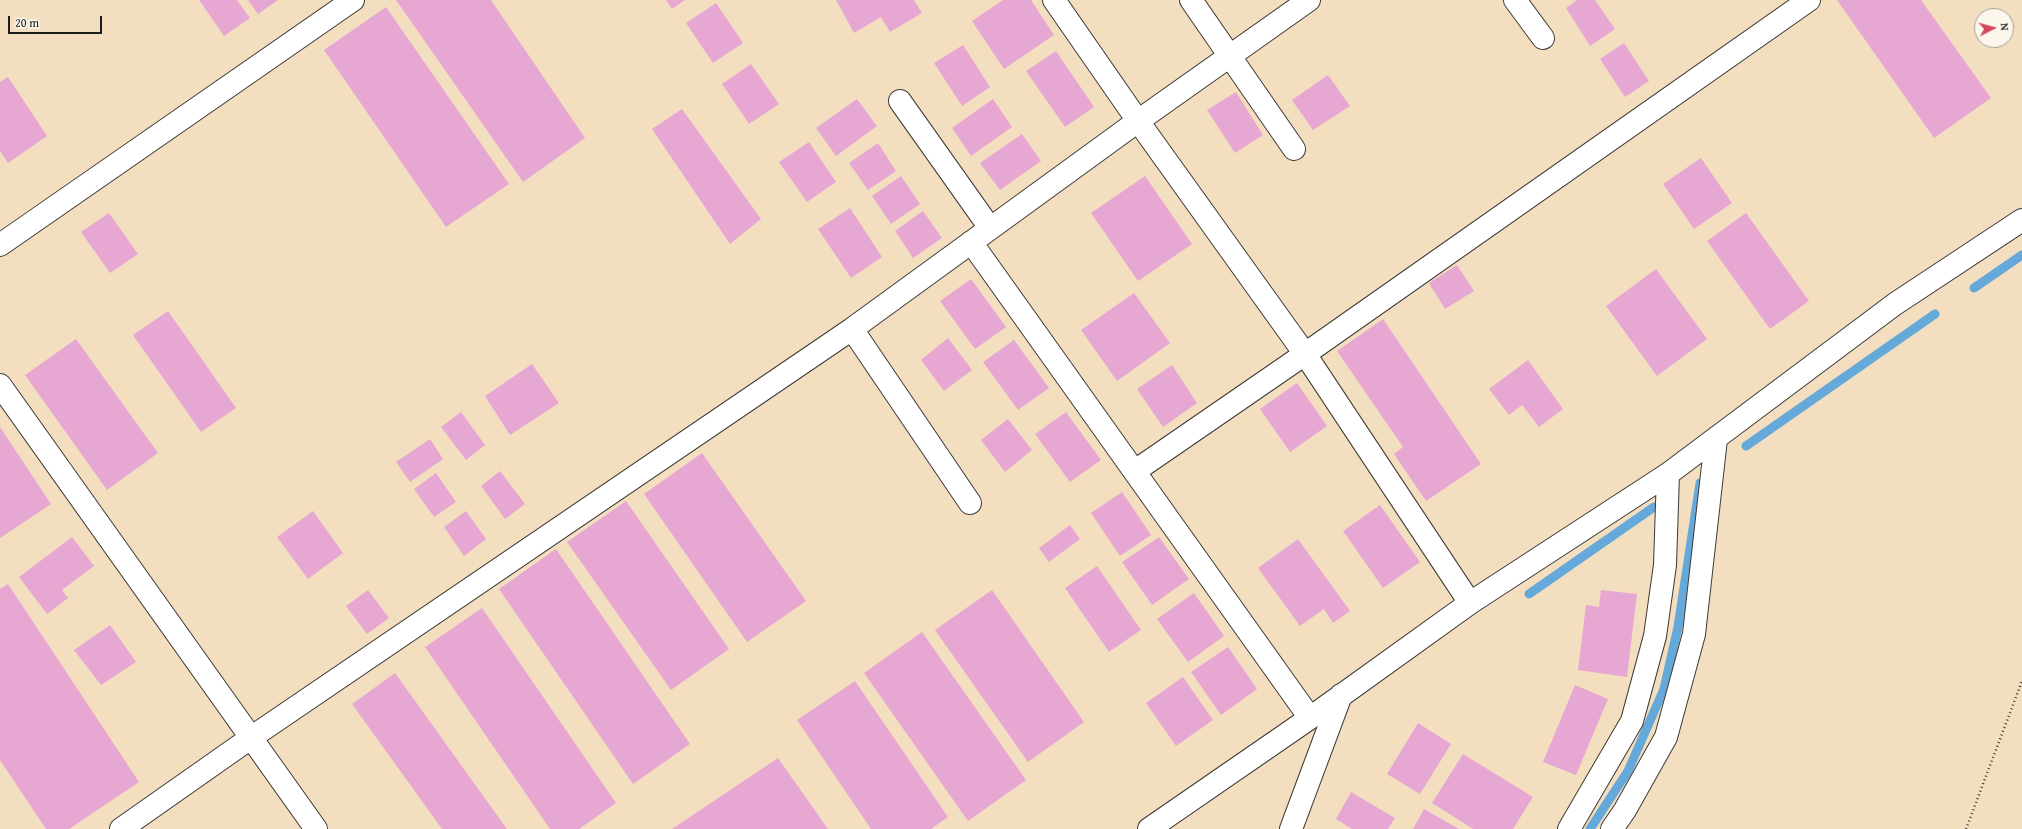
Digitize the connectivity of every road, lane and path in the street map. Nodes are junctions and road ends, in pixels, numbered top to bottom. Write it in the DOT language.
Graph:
graph roads {
  1 [pos="353,0"];
  2 [pos="1054,0"];
  3 [pos="1191,0"];
  4 [pos="1309,0"];
  5 [pos="1515,0"];
  6 [pos="1810,0"];
  7 [pos="1543,38"];
  8 [pos="1229,56"];
  9 [pos="900,101"];
  10 [pos="1138,120"];
  11 [pos="1294,149"];
  12 [pos="2022,220"];
  13 [pos="990,228"];
  14 [pos="971,242"];
  15 [pos="0,245"];
  16 [pos="852,329"];
  17 [pos="1305,354"];
  18 [pos="0,385"];
  19 [pos="1716,439"];
  20 [pos="1135,471"];
  21 [pos="1668,474"];
  22 [pos="970,503"];
  23 [pos="1470,603"];
  24 [pos="2022,681"];
  25 [pos="1342,695"];
  26 [pos="1310,718"];
  27 [pos="252,737"];
  28 [pos="121,829"];
  29 [pos="316,829"];
  30 [pos="1149,829"];
  31 [pos="1292,829"];
  32 [pos="1569,829"];
  33 [pos="1612,829"];
  34 [pos="1966,829"];
  1 -- 15 [label="street"];
  2 -- 10 [label="street"];
  3 -- 8 [label="street"];
  4 -- 8 [label="street"];
  5 -- 7 [label="street"];
  6 -- 17 [label="street"];
  8 -- 10 [label="street"];
  8 -- 11 [label="street"];
  9 -- 13 [label="street"];
  10 -- 13 [label="street"];
  10 -- 17 [label="street"];
  12 -- 19 [label="street"];
  13 -- 14 [label="street"];
  14 -- 16 [label="street"];
  14 -- 20 [label="street"];
  16 -- 22 [label="street"];
  16 -- 27 [label="street"];
  17 -- 20 [label="street"];
  17 -- 23 [label="street"];
  18 -- 27 [label="street"];
  19 -- 21 [label="street"];
  19 -- 33 [label="street"];
  20 -- 26 [label="street"];
  21 -- 23 [label="street"];
  21 -- 32 [label="street"];
  23 -- 25 [label="street"];
  24 -- 34 [label="path"];
  25 -- 26 [label="street"];
  25 -- 31 [label="street"];
  26 -- 30 [label="street"];
  27 -- 28 [label="street"];
  27 -- 29 [label="street"];
}
